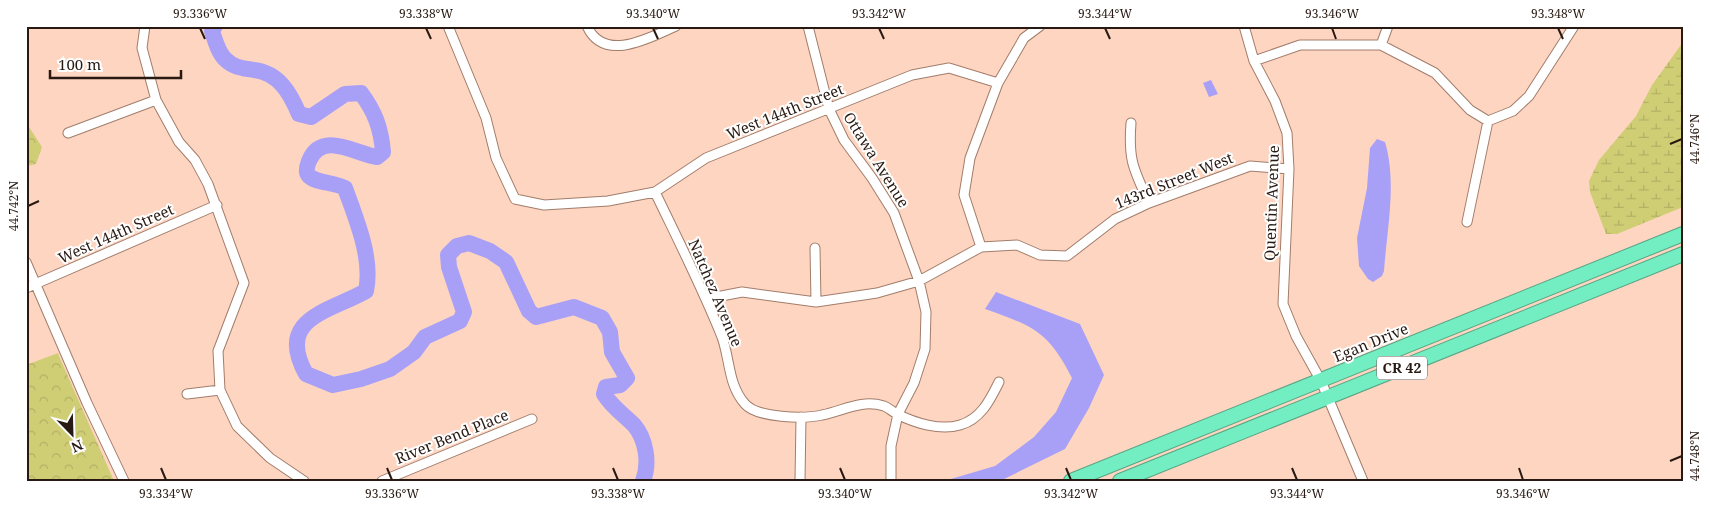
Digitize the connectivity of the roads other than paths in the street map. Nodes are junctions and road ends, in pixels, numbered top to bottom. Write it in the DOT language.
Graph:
graph roads {
  1 [pos="145,26"];
  2 [pos="448,26"];
  3 [pos="587,26"];
  4 [pos="676,26"];
  5 [pos="808,26"];
  6 [pos="1040,26"];
  7 [pos="1244,26"];
  8 [pos="1388,26"];
  9 [pos="1574,26"];
  10 [pos="1381,45"];
  11 [pos="1254,61"];
  12 [pos="998,83"];
  13 [pos="156,100"];
  14 [pos="829,109"];
  15 [pos="1488,121"];
  16 [pos="1131,123"];
  17 [pos="68,133"];
  18 [pos="1289,169"];
  19 [pos="655,192"];
  20 [pos="1149,204"];
  21 [pos="217,205"];
  22 [pos="1468,222"];
  23 [pos="1683,234"];
  24 [pos="981,247"];
  25 [pos="815,248"];
  26 [pos="1683,254"];
  27 [pos="26,262"];
  28 [pos="919,281"];
  29 [pos="37,284"];
  30 [pos="26,288"];
  31 [pos="706,299"];
  32 [pos="816,302"];
  33 [pos="1321,381"];
  34 [pos="999,382"];
  35 [pos="220,390"];
  36 [pos="186,394"];
  37 [pos="1327,398"];
  38 [pos="898,414"];
  39 [pos="801,417"];
  40 [pos="532,419"];
  41 [pos="124,481"];
  42 [pos="304,481"];
  43 [pos="382,481"];
  44 [pos="800,481"];
  45 [pos="891,481"];
  46 [pos="1071,481"];
  47 [pos="1120,481"];
  48 [pos="1363,481"];
  1 -- 13 [label="street"];
  2 -- 19 [label="street, West 144th Street"];
  3 -- 4 [label="street"];
  5 -- 14 [label="street, Ottawa Avenue"];
  6 -- 12 [label="street"];
  7 -- 11 [label="street, Quentin Avenue"];
  8 -- 10 [label="street"];
  9 -- 15 [label="street"];
  10 -- 11 [label="street"];
  10 -- 15 [label="street"];
  11 -- 18 [label="street, Quentin Avenue"];
  12 -- 14 [label="street, West 144th Street"];
  12 -- 24 [label="street"];
  13 -- 17 [label="street"];
  13 -- 21 [label="street"];
  14 -- 19 [label="street, West 144th Street"];
  14 -- 28 [label="street, Ottawa Avenue"];
  15 -- 22 [label="street"];
  16 -- 20 [label="street"];
  18 -- 20 [label="street, 143rd Street West"];
  18 -- 33 [label="street, Quentin Avenue"];
  19 -- 31 [label="street, Natchez Avenue"];
  20 -- 24 [label="street, 143rd Street West"];
  21 -- 29 [label="street, West 144th Street"];
  21 -- 35 [label="street"];
  23 -- 33 [label="highway, Egan Drive / CR 42"];
  24 -- 28 [label="street, 143rd Street West"];
  25 -- 32 [label="street"];
  26 -- 37 [label="highway, CR 42"];
  27 -- 29 [label="street"];
  28 -- 32 [label="street, 143rd Street West"];
  28 -- 38 [label="street, Ottawa Avenue"];
  29 -- 30 [label="street, West 144th Street"];
  29 -- 41 [label="street"];
  31 -- 32 [label="street, 143rd Street West"];
  31 -- 39 [label="street, Natchez Avenue"];
  33 -- 37 [label="street, Quentin Avenue"];
  33 -- 46 [label="highway, Egan Drive / CR 42"];
  34 -- 38 [label="street"];
  35 -- 36 [label="street"];
  35 -- 42 [label="street"];
  37 -- 47 [label="highway, CR 42"];
  37 -- 48 [label="street, Quentin Avenue"];
  38 -- 39 [label="street"];
  38 -- 45 [label="street, Ottawa Avenue"];
  39 -- 44 [label="street"];
  40 -- 43 [label="street, River Bend Place"];
}
